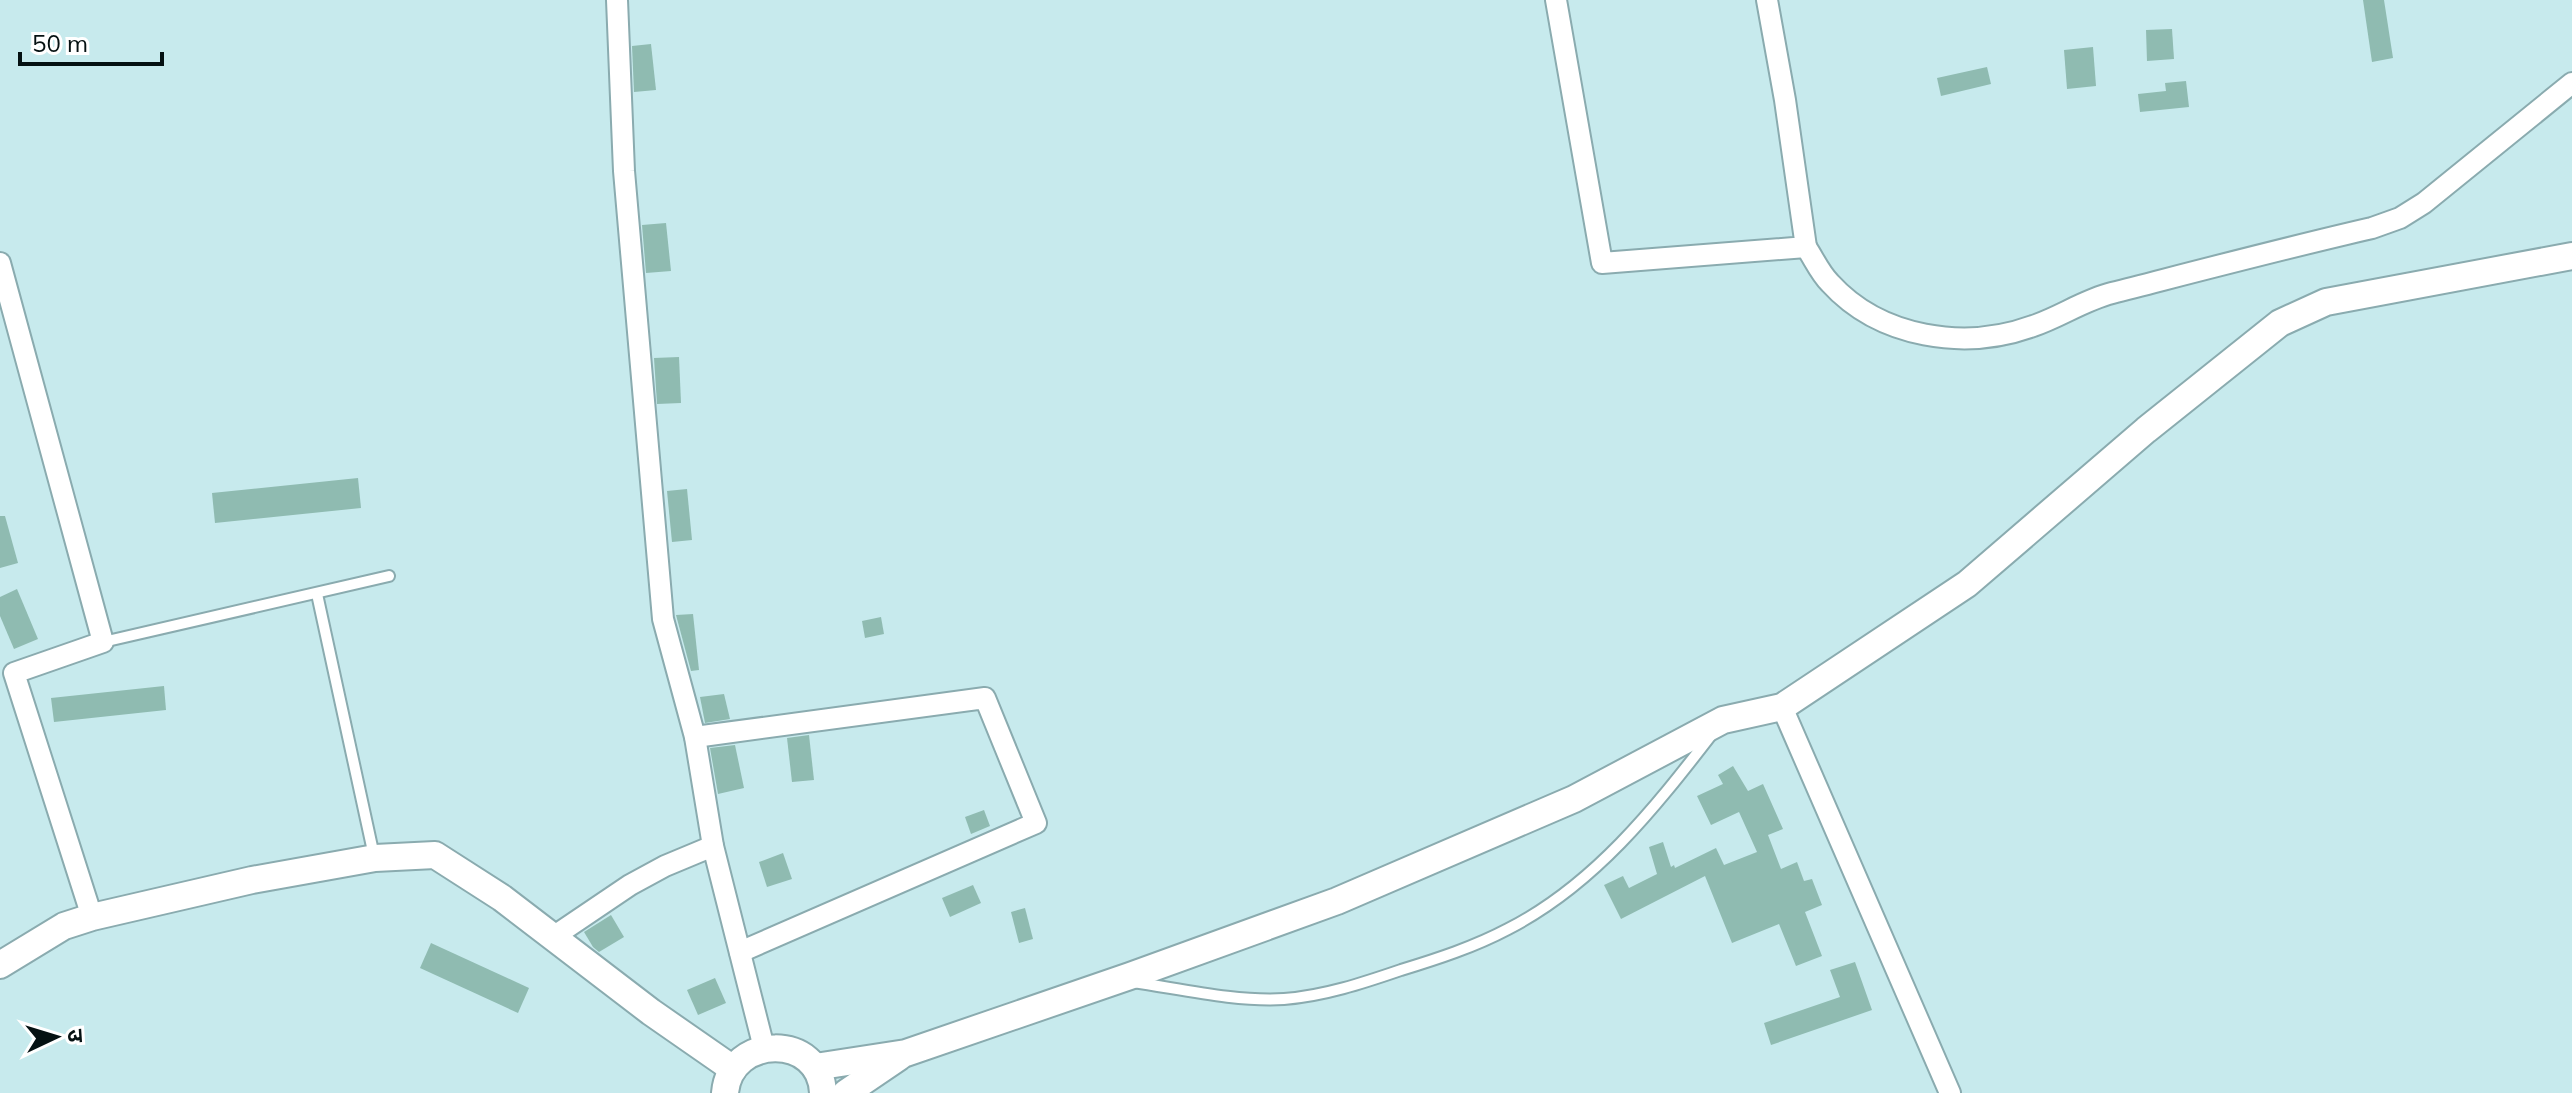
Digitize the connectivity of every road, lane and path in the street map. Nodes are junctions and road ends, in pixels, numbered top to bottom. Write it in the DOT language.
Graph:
graph roads {
  1 [pos="617,0"];
  2 [pos="1556,0"];
  3 [pos="1767,0"];
  4 [pos="2572,83"];
  5 [pos="1806,247"];
  6 [pos="2572,256"];
  7 [pos="0,263"];
  8 [pos="389,576"];
  9 [pos="317,594"];
  10 [pos="103,642"];
  11 [pos="7,666"];
  12 [pos="1782,707"];
  13 [pos="1723,720"];
  14 [pos="695,737"];
  15 [pos="713,846"];
  16 [pos="375,858"];
  17 [pos="92,917"];
  18 [pos="553,937"];
  19 [pos="740,952"];
  20 [pos="0,965"];
  21 [pos="1117,980"];
  22 [pos="764,1048"];
  23 [pos="906,1053"];
  24 [pos="815,1067"];
  25 [pos="729,1081"];
  26 [pos="823,1093"];
  27 [pos="846,1093"];
  28 [pos="1950,1093"];
  1 -- 14 [label="street"];
  2 -- 5 [label="street"];
  3 -- 5 [label="street"];
  4 -- 5 [label="street"];
  6 -- 12 [label="street"];
  7 -- 10 [label="street"];
  8 -- 9 [label="lane"];
  9 -- 10 [label="lane"];
  9 -- 16 [label="lane"];
  10 -- 11 [label="street"];
  11 -- 17 [label="street"];
  12 -- 13 [label="street"];
  12 -- 28 [label="street"];
  13 -- 21 [label="street"];
  13 -- 21 [label="lane"];
  14 -- 15 [label="street"];
  14 -- 19 [label="street"];
  15 -- 18 [label="street"];
  15 -- 19 [label="street"];
  16 -- 17 [label="street"];
  16 -- 18 [label="street"];
  17 -- 20 [label="street"];
  18 -- 25 [label="street"];
  19 -- 22 [label="street"];
  21 -- 23 [label="street"];
  22 -- 24 [label="street"];
  22 -- 25 [label="street"];
  23 -- 24 [label="street"];
  23 -- 27 [label="street"];
  24 -- 26 [label="street"];
}
